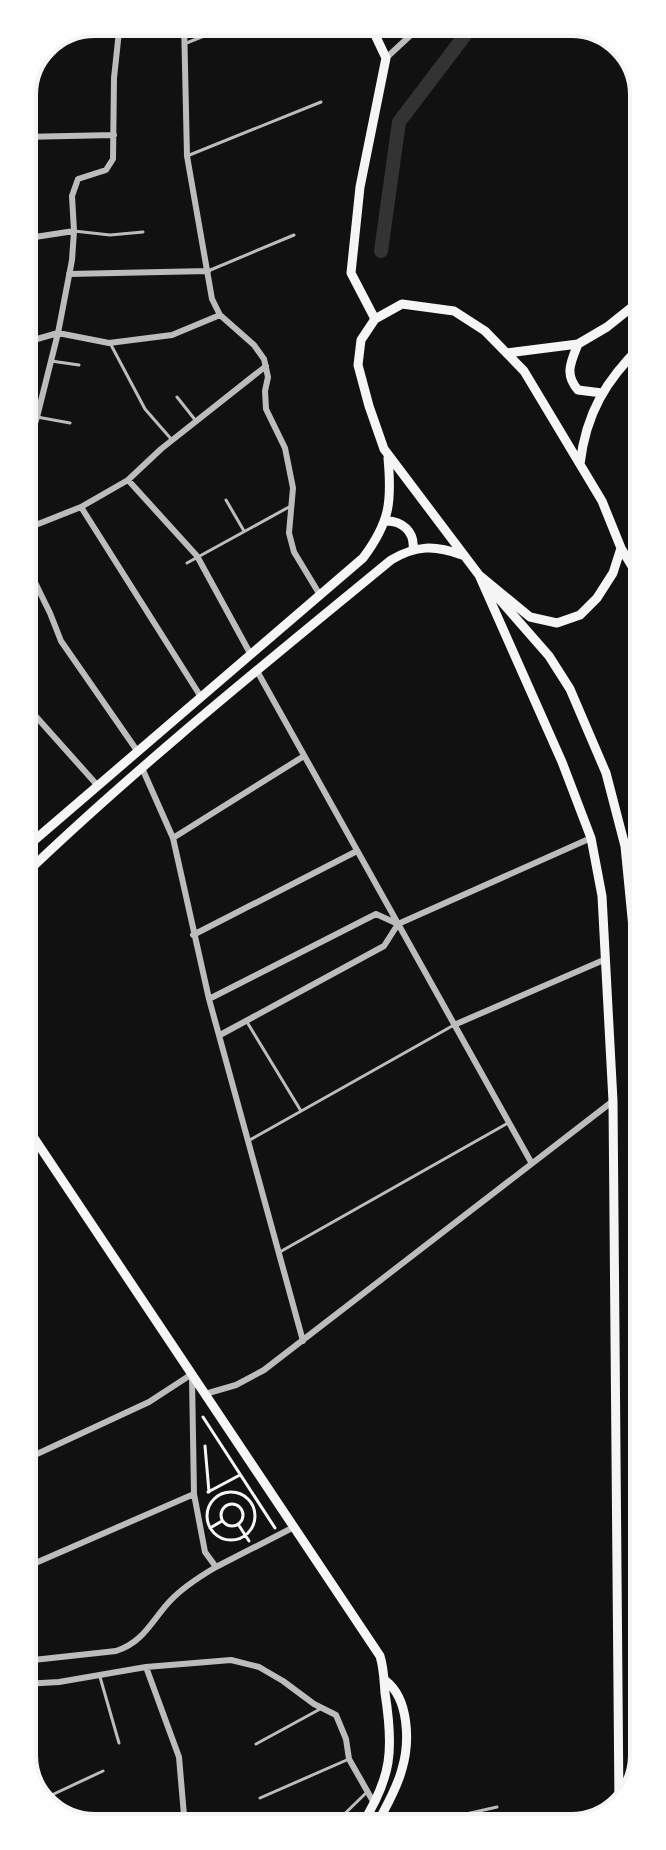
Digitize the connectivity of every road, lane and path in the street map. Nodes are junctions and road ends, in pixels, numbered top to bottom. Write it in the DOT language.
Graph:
graph roads {
  1 [pos="118,36"];
  2 [pos="184,36"];
  3 [pos="204,36"];
  4 [pos="376,36"];
  5 [pos="410,36"];
  6 [pos="184,44"];
  7 [pos="386,58"];
  8 [pos="321,102"];
  9 [pos="114,135"];
  10 [pos="36,137"];
  11 [pos="187,156"];
  12 [pos="74,231"];
  13 [pos="143,232"];
  14 [pos="294,235"];
  15 [pos="36,237"];
  16 [pos="208,271"];
  17 [pos="69,274"];
  18 [pos="630,309"];
  19 [pos="220,315"];
  20 [pos="375,319"];
  21 [pos="58,333"];
  22 [pos="36,339"];
  23 [pos="109,343"];
  24 [pos="578,344"];
  25 [pos="507,353"];
  26 [pos="630,357"];
  27 [pos="51,361"];
  28 [pos="79,365"];
  29 [pos="266,366"];
  30 [pos="602,393"];
  31 [pos="177,397"];
  32 [pos="37,417"];
  33 [pos="36,420"];
  34 [pos="196,421"];
  35 [pos="70,423"];
  36 [pos="172,440"];
  37 [pos="388,455"];
  38 [pos="580,464"];
  39 [pos="128,480"];
  40 [pos="226,500"];
  41 [pos="292,505"];
  42 [pos="81,507"];
  43 [pos="385,521"];
  44 [pos="36,525"];
  45 [pos="244,531"];
  46 [pos="621,548"];
  47 [pos="413,549"];
  48 [pos="462,555"];
  49 [pos="197,556"];
  50 [pos="187,563"];
  51 [pos="630,563"];
  52 [pos="479,575"];
  53 [pos="36,586"];
  54 [pos="320,595"];
  55 [pos="251,655"];
  56 [pos="257,671"];
  57 [pos="201,697"];
  58 [pos="37,717"];
  59 [pos="138,752"];
  60 [pos="304,756"];
  61 [pos="142,768"];
  62 [pos="98,786"];
  63 [pos="173,838"];
  64 [pos="591,838"];
  65 [pos="36,839"];
  66 [pos="357,851"];
  67 [pos="36,864"];
  68 [pos="630,896"];
  69 [pos="398,924"];
  70 [pos="193,935"];
  71 [pos="606,959"];
  72 [pos="209,999"];
  73 [pos="247,1022"];
  74 [pos="454,1025"];
  75 [pos="220,1035"];
  76 [pos="613,1101"];
  77 [pos="301,1111"];
  78 [pos="509,1122"];
  79 [pos="36,1141"];
  80 [pos="248,1141"];
  81 [pos="531,1162"];
  82 [pos="278,1253"];
  83 [pos="303,1341"];
  84 [pos="192,1374"];
  85 [pos="205,1394"];
  86 [pos="203,1431"];
  87 [pos="205,1446"];
  88 [pos="36,1454"];
  89 [pos="240,1475"];
  90 [pos="209,1492"];
  91 [pos="194,1494"];
  92 [pos="220,1495"];
  93 [pos="195,1503"];
  94 [pos="252,1505"];
  95 [pos="226,1506"];
  96 [pos="242,1511"];
  97 [pos="222,1521"];
  98 [pos="238,1524"];
  99 [pos="294,1527"];
  100 [pos="210,1528"];
  101 [pos="245,1535"];
  102 [pos="279,1535"];
  103 [pos="36,1563"];
  104 [pos="216,1567"];
  105 [pos="36,1660"];
  106 [pos="146,1667"];
  107 [pos="99,1673"];
  108 [pos="386,1681"];
  109 [pos="36,1683"];
  110 [pos="322,1708"];
  111 [pos="119,1743"];
  112 [pos="256,1744"];
  113 [pos="349,1759"];
  114 [pos="103,1771"];
  115 [pos="619,1789"];
  116 [pos="367,1791"];
  117 [pos="52,1795"];
  118 [pos="260,1798"];
  119 [pos="374,1803"];
  120 [pos="497,1807"];
  121 [pos="183,1814"];
  122 [pos="346,1814"];
  123 [pos="368,1814"];
  124 [pos="382,1814"];
  125 [pos="466,1814"];
  1 -- 9 [label="street"];
  2 -- 6 [label="street"];
  3 -- 6 [label="lane"];
  4 -- 7 [label="main road"];
  5 -- 7 [label="street"];
  6 -- 11 [label="street"];
  7 -- 20 [label="main road"];
  8 -- 11 [label="lane"];
  9 -- 10 [label="street"];
  9 -- 12 [label="street"];
  11 -- 16 [label="street"];
  12 -- 13 [label="lane"];
  12 -- 15 [label="street"];
  12 -- 17 [label="street"];
  14 -- 16 [label="lane"];
  16 -- 17 [label="street"];
  16 -- 19 [label="street"];
  17 -- 21 [label="street"];
  18 -- 24 [label="main road"];
  19 -- 23 [label="street"];
  19 -- 29 [label="street"];
  20 -- 25 [label="main road"];
  20 -- 37 [label="main road"];
  21 -- 22 [label="street"];
  21 -- 23 [label="street"];
  21 -- 27 [label="street"];
  23 -- 36 [label="lane"];
  24 -- 25 [label="main road"];
  24 -- 30 [label="main road"];
  25 -- 38 [label="main road"];
  26 -- 30 [label="main road"];
  27 -- 28 [label="lane"];
  27 -- 32 [label="street"];
  29 -- 34 [label="street"];
  29 -- 41 [label="street"];
  30 -- 38 [label="main road"];
  31 -- 34 [label="lane"];
  32 -- 33 [label="street"];
  32 -- 35 [label="lane"];
  34 -- 36 [label="street"];
  36 -- 39 [label="street"];
  37 -- 43 [label="main road"];
  37 -- 48 [label="main road"];
  38 -- 46 [label="main road"];
  39 -- 42 [label="street"];
  39 -- 49 [label="street"];
  40 -- 45 [label="lane"];
  41 -- 45 [label="lane"];
  41 -- 54 [label="street"];
  42 -- 44 [label="street"];
  42 -- 57 [label="street"];
  43 -- 47 [label="main road"];
  43 -- 54 [label="main road"];
  45 -- 49 [label="lane"];
  46 -- 51 [label="main road"];
  46 -- 52 [label="main road"];
  47 -- 48 [label="main road"];
  47 -- 56 [label="main road"];
  48 -- 52 [label="main road"];
  49 -- 50 [label="lane"];
  49 -- 55 [label="street"];
  52 -- 64 [label="main road"];
  52 -- 68 [label="main road"];
  53 -- 59 [label="street"];
  54 -- 55 [label="main road"];
  55 -- 57 [label="main road"];
  56 -- 60 [label="street"];
  56 -- 61 [label="main road"];
  57 -- 59 [label="main road"];
  58 -- 62 [label="street"];
  59 -- 62 [label="main road"];
  60 -- 63 [label="street"];
  60 -- 66 [label="street"];
  61 -- 63 [label="street"];
  61 -- 67 [label="main road"];
  62 -- 65 [label="main road"];
  63 -- 70 [label="street"];
  64 -- 69 [label="street"];
  64 -- 71 [label="main road"];
  66 -- 69 [label="street"];
  66 -- 70 [label="street"];
  69 -- 72 [label="street"];
  69 -- 73 [label="street"];
  69 -- 74 [label="street"];
  70 -- 72 [label="street"];
  71 -- 74 [label="street"];
  71 -- 76 [label="main road"];
  72 -- 75 [label="street"];
  73 -- 75 [label="street"];
  73 -- 77 [label="lane"];
  74 -- 77 [label="lane"];
  74 -- 78 [label="street"];
  75 -- 80 [label="street"];
  76 -- 81 [label="street"];
  76 -- 115 [label="main road"];
  77 -- 80 [label="lane"];
  78 -- 81 [label="street"];
  78 -- 82 [label="lane"];
  79 -- 84 [label="main road"];
  80 -- 82 [label="street"];
  81 -- 83 [label="street"];
  82 -- 83 [label="street"];
  83 -- 85 [label="street"];
  84 -- 85 [label="main road"];
  84 -- 88 [label="street"];
  84 -- 91 [label="street"];
  85 -- 99 [label="main road"];
  86 -- 89 [label="path"];
  87 -- 90 [label="path"];
  89 -- 90 [label="path"];
  89 -- 102 [label="path"];
  90 -- 93 [label="path"];
  91 -- 93 [label="street"];
  91 -- 103 [label="street"];
  92 -- 94 [label="path"];
  92 -- 95 [label="path"];
  92 -- 100 [label="path"];
  93 -- 104 [label="street"];
  94 -- 96 [label="path"];
  94 -- 101 [label="path"];
  95 -- 96 [label="path"];
  95 -- 97 [label="path"];
  96 -- 98 [label="path"];
  97 -- 98 [label="path"];
  97 -- 100 [label="path"];
  98 -- 101 [label="path"];
  99 -- 102 [label="street"];
  99 -- 108 [label="main road"];
  100 -- 101 [label="path"];
  102 -- 104 [label="street"];
  104 -- 105 [label="street"];
  106 -- 107 [label="street"];
  106 -- 110 [label="street"];
  106 -- 121 [label="street"];
  107 -- 109 [label="street"];
  107 -- 111 [label="lane"];
  108 -- 119 [label="main road"];
  108 -- 124 [label="main road"];
  110 -- 112 [label="lane"];
  110 -- 113 [label="street"];
  113 -- 116 [label="street"];
  113 -- 118 [label="lane"];
  114 -- 117 [label="lane"];
  116 -- 119 [label="street"];
  116 -- 122 [label="lane"];
  119 -- 123 [label="main road"];
  120 -- 125 [label="lane"];
}
